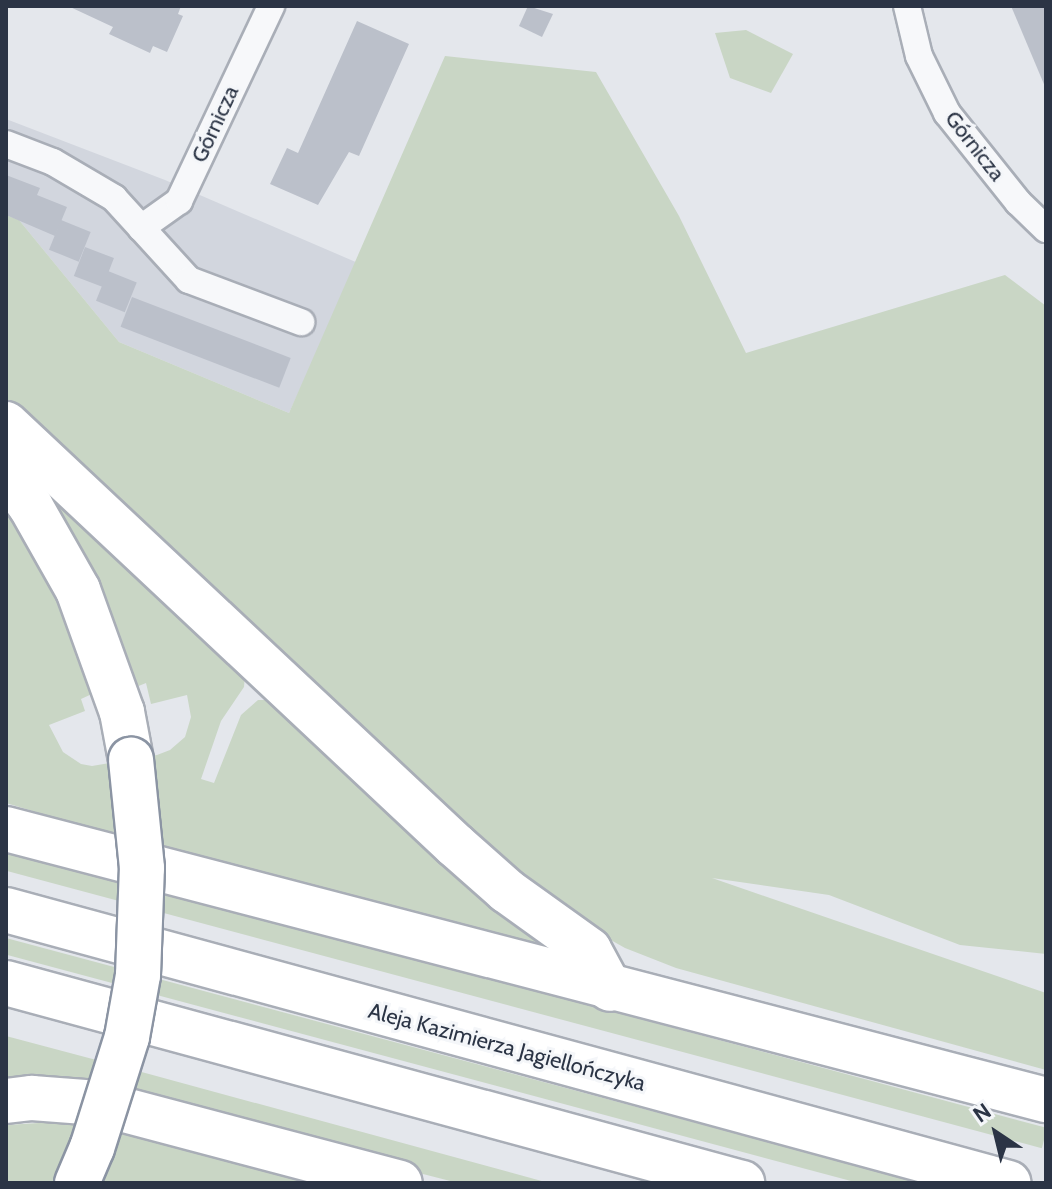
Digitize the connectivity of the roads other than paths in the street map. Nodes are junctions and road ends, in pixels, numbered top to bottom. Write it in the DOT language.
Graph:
graph roads {
  1 [pos="271,6"];
  2 [pos="907,6"];
  3 [pos="6,144"];
  4 [pos="141,228"];
  5 [pos="1046,229"];
  6 [pos="301,322"];
  7 [pos="6,424"];
  8 [pos="6,473"];
  9 [pos="6,829"];
  10 [pos="6,910"];
  11 [pos="6,983"];
  12 [pos="610,989"];
  13 [pos="1046,1100"];
  14 [pos="6,1101"];
  15 [pos="77,1183"];
  16 [pos="400,1183"];
  17 [pos="742,1183"];
  18 [pos="1009,1183"];
  1 -- 4 [label="street, Górnicza"];
  2 -- 5 [label="street, Górnicza"];
  3 -- 4 [label="street"];
  4 -- 6 [label="street"];
  7 -- 12 [label="highway"];
  8 -- 15 [label="highway, bridge"];
  9 -- 12 [label="highway"];
  10 -- 18 [label="highway, Aleja Kazimierza Jagiellończyka"];
  11 -- 17 [label="highway"];
  12 -- 13 [label="highway"];
  14 -- 16 [label="highway"];
}
